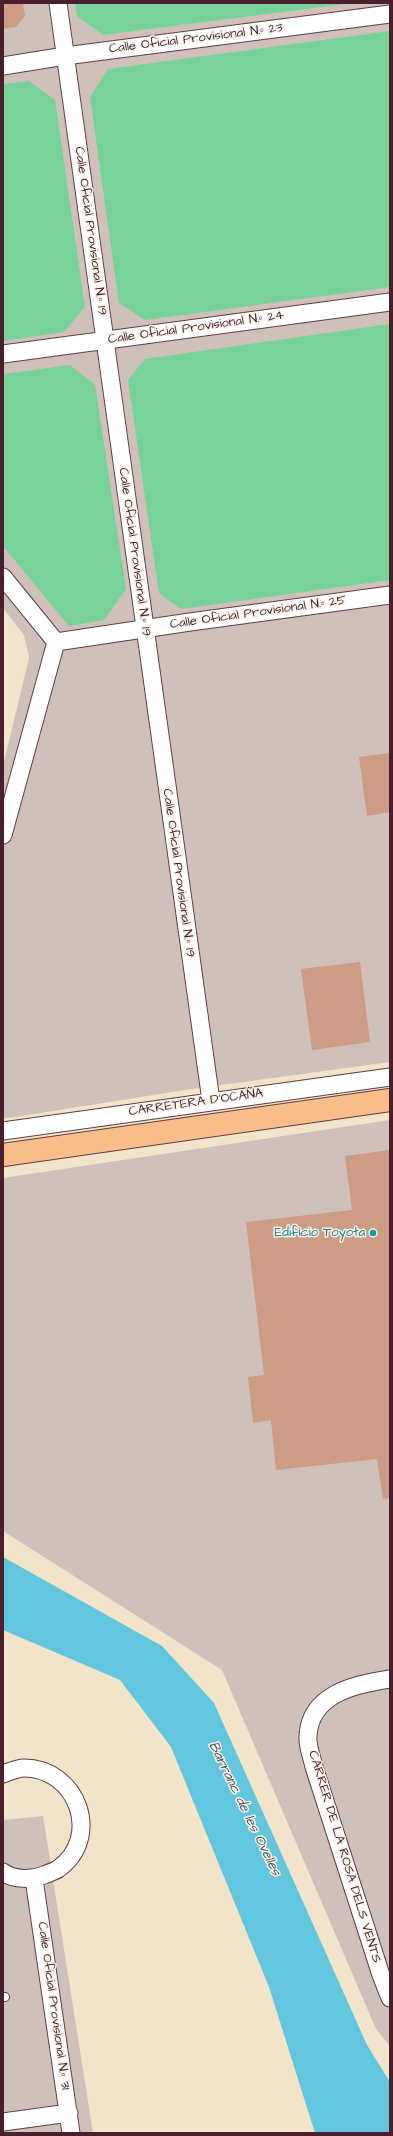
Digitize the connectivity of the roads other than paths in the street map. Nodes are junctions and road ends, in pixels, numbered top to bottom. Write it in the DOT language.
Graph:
graph roads {
  1 [pos="58,3"];
  2 [pos="390,14"];
  3 [pos="65,56"];
  4 [pos="3,66"];
  5 [pos="390,302"];
  6 [pos="106,340"];
  7 [pos="3,354"];
  8 [pos="3,577"];
  9 [pos="390,595"];
  10 [pos="145,628"];
  11 [pos="56,642"];
  12 [pos="3,835"];
  13 [pos="390,1077"];
  14 [pos="390,1091"];
  15 [pos="390,1100"];
  16 [pos="210,1101"];
  17 [pos="3,1131"];
  18 [pos="3,1143"];
  19 [pos="3,1154"];
  20 [pos="390,1679"];
  21 [pos="3,1774"];
  22 [pos="3,1872"];
  23 [pos="34,1879"];
  24 [pos="390,1998"];
  25 [pos="69,2113"];
  26 [pos="3,2122"];
  27 [pos="71,2133"];
  1 -- 3 [label="street, Calle Oficial Provisional N.º 19"];
  2 -- 3 [label="street, Calle Oficial Provisional N.º 23"];
  3 -- 4 [label="street, Calle Oficial Provisional N.º 23"];
  3 -- 6 [label="street, Calle Oficial Provisional N.º 19"];
  5 -- 6 [label="street, Calle Oficial Provisional N.º 24"];
  6 -- 7 [label="street, Calle Oficial Provisional N.º 24"];
  6 -- 10 [label="street, Calle Oficial Provisional N.º 19"];
  8 -- 11 [label="street"];
  9 -- 10 [label="street, Calle Oficial Provisional N.º 25"];
  10 -- 11 [label="street, Calle Oficial Provisional N.º 25"];
  10 -- 16 [label="street, Calle Oficial Provisional N.º 19"];
  11 -- 12 [label="street"];
  13 -- 16 [label="street, CARRETERA D'OCAÑA"];
  14 -- 18 [label="main road, CARRETERA D'OCAÑA"];
  15 -- 19 [label="main road, CARRETERA D'OCAÑA"];
  16 -- 17 [label="street, CARRETERA D'OCAÑA"];
  20 -- 24 [label="street, CARRER DE LA ROSA DELS VENTS"];
  21 -- 23 [label="street"];
  22 -- 23 [label="street"];
  23 -- 25 [label="street, Calle Oficial Provisional N.º 31"];
  25 -- 26 [label="street"];
  25 -- 27 [label="street, Calle Oficial Provisional N.º 31"];
}
